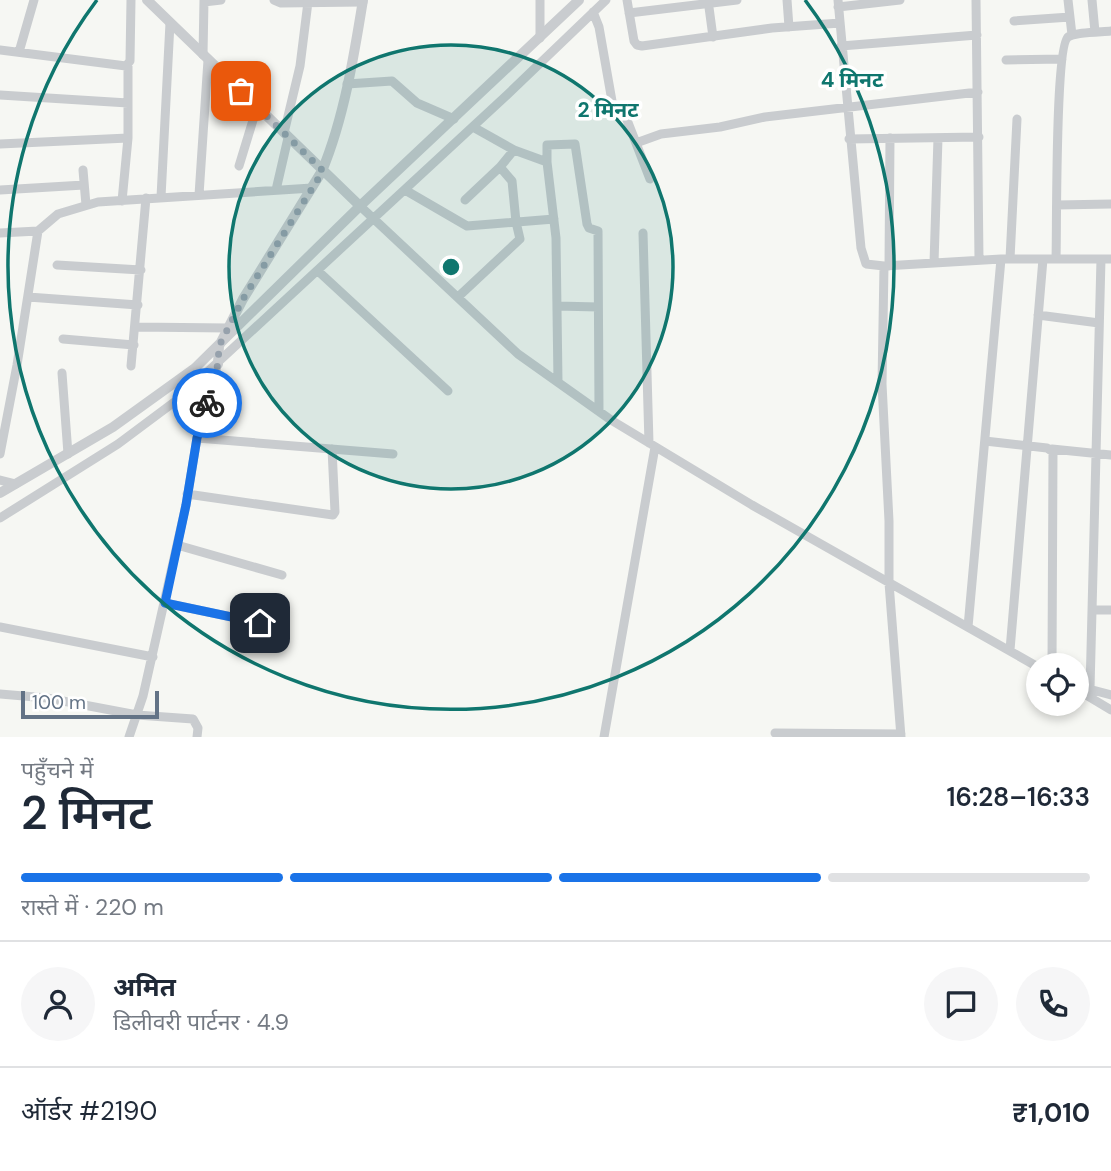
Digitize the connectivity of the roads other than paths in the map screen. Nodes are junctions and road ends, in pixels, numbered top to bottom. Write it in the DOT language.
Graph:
graph roads {
  1 [pos="34,0"];
  2 [pos="131,0"];
  3 [pos="147,0"];
  4 [pos="222,0"];
  5 [pos="274,0"];
  6 [pos="540,0"];
  7 [pos="579,0"];
  8 [pos="606,0"];
  9 [pos="627,0"];
  10 [pos="737,0"];
  11 [pos="787,0"];
  12 [pos="900,0"];
  13 [pos="976,0"];
  14 [pos="1068,0"];
  15 [pos="1092,0"];
  16 [pos="204,1"];
  17 [pos="363,1"];
  18 [pos="302,2"];
  19 [pos="708,2"];
  20 [pos="838,4"];
  21 [pos="157,5"];
  22 [pos="593,12"];
  23 [pos="629,13"];
  24 [pos="1070,17"];
  25 [pos="1014,21"];
  26 [pos="170,23"];
  27 [pos="839,23"];
  28 [pos="789,27"];
  29 [pos="1111,31"];
  30 [pos="1095,33"];
  31 [pos="977,35"];
  32 [pos="1072,35"];
  33 [pos="713,37"];
  34 [pos="540,38"];
  35 [pos="841,46"];
  36 [pos="0,50"];
  37 [pos="19,52"];
  38 [pos="205,57"];
  39 [pos="1062,59"];
  40 [pos="1006,60"];
  41 [pos="128,64"];
  42 [pos="347,84"];
  43 [pos="501,89"];
  44 [pos="978,92"];
  45 [pos="0,95"];
  46 [pos="612,101"];
  47 [pos="128,103"];
  48 [pos="257,107"];
  49 [pos="847,107"];
  50 [pos="454,119"];
  51 [pos="1017,119"];
  52 [pos="627,120"];
  53 [pos="473,127"];
  54 [pos="286,136"];
  55 [pos="979,137"];
  56 [pos="128,138"];
  57 [pos="890,138"];
  58 [pos="938,138"];
  59 [pos="849,139"];
  60 [pos="636,143"];
  61 [pos="0,144"];
  62 [pos="513,150"];
  63 [pos="547,162"];
  64 [pos="239,166"];
  65 [pos="500,167"];
  66 [pos="83,170"];
  67 [pos="323,171"];
  68 [pos="650,179"];
  69 [pos="84,185"];
  70 [pos="312,188"];
  71 [pos="0,190"];
  72 [pos="276,190"];
  73 [pos="405,190"];
  74 [pos="199,195"];
  75 [pos="161,197"];
  76 [pos="146,198"];
  77 [pos="465,200"];
  78 [pos="122,201"];
  79 [pos="1111,204"];
  80 [pos="86,205"];
  81 [pos="1057,205"];
  82 [pos="367,212"];
  83 [pos="554,219"];
  84 [pos="516,222"];
  85 [pos="38,231"];
  86 [pos="0,233"];
  87 [pos="643,233"];
  88 [pos="1006,259"];
  89 [pos="1043,259"];
  90 [pos="1056,259"];
  91 [pos="1106,259"];
  92 [pos="979,260"];
  93 [pos="934,263"];
  94 [pos="57,265"];
  95 [pos="887,266"];
  96 [pos="141,270"];
  97 [pos="318,271"];
  98 [pos="28,297"];
  99 [pos="458,297"];
  100 [pos="138,305"];
  101 [pos="557,306"];
  102 [pos="598,307"];
  103 [pos="1038,315"];
  104 [pos="1099,323"];
  105 [pos="135,327"];
  106 [pos="228,328"];
  107 [pos="63,339"];
  108 [pos="134,345"];
  109 [pos="218,355"];
  110 [pos="131,366"];
  111 [pos="62,373"];
  112 [pos="558,382"];
  113 [pos="448,391"];
  114 [pos="598,410"];
  115 [pos="197,438"];
  116 [pos="985,441"];
  117 [pos="652,445"];
  118 [pos="1028,445"];
  119 [pos="332,449"];
  120 [pos="1052,449"];
  121 [pos="1096,453"];
  122 [pos="0,454"];
  123 [pos="68,454"];
  124 [pos="393,454"];
  125 [pos="1111,455"];
  126 [pos="0,480"];
  127 [pos="16,484"];
  128 [pos="0,493"];
  129 [pos="187,494"];
  130 [pos="0,518"];
  131 [pos="177,545"];
  132 [pos="282,575"];
  133 [pos="889,583"];
  134 [pos="165,603"];
  135 [pos="1092,610"];
  136 [pos="1111,610"];
  137 [pos="260,623"];
  138 [pos="968,626"];
  139 [pos="0,627"];
  140 [pos="1010,650"];
  141 [pos="1052,653"];
  142 [pos="153,657"];
  143 [pos="1026,660"];
  144 [pos="1090,689"];
  145 [pos="0,694"];
  146 [pos="1111,695"];
  147 [pos="1089,696"];
  148 [pos="1111,710"];
  149 [pos="137,715"];
  150 [pos="775,733"];
  151 [pos="901,735"];
  152 [pos="129,737"];
  153 [pos="197,737"];
  154 [pos="604,737"];
  1 -- 37 [label="street"];
  2 -- 41 [label="street"];
  3 -- 21 [label="street"];
  4 -- 16 [label="street"];
  5 -- 18 [label="street"];
  6 -- 34 [label="street"];
  7 -- 34 [label="street"];
  8 -- 22 [label="street"];
  9 -- 23 [label="street"];
  10 -- 19 [label="street"];
  11 -- 28 [label="street"];
  12 -- 20 [label="street"];
  13 -- 31 [label="street"];
  14 -- 24 [label="street"];
  15 -- 30 [label="street"];
  16 -- 38 [label="street"];
  17 -- 18 [label="street"];
  17 -- 42 [label="street"];
  18 -- 54 [label="street"];
  19 -- 23 [label="street"];
  19 -- 33 [label="street"];
  20 -- 27 [label="street"];
  21 -- 26 [label="street"];
  22 -- 43 [label="street"];
  22 -- 46 [label="street"];
  23 -- 33 [label="street"];
  24 -- 25 [label="street"];
  24 -- 32 [label="street"];
  26 -- 38 [label="street"];
  26 -- 75 [label="street"];
  27 -- 28 [label="street"];
  27 -- 35 [label="street"];
  28 -- 33 [label="street"];
  29 -- 30 [label="street"];
  30 -- 32 [label="street"];
  31 -- 35 [label="street"];
  31 -- 44 [label="street"];
  32 -- 39 [label="street"];
  34 -- 43 [label="street"];
  35 -- 49 [label="street"];
  36 -- 37 [label="street"];
  37 -- 41 [label="street"];
  38 -- 48 [label="street"];
  38 -- 74 [label="street"];
  39 -- 40 [label="street"];
  39 -- 81 [label="street"];
  41 -- 47 [label="street"];
  42 -- 50 [label="street"];
  42 -- 67 [label="street"];
  43 -- 50 [label="street"];
  43 -- 53 [label="street"];
  44 -- 49 [label="street"];
  44 -- 55 [label="street"];
  45 -- 47 [label="street"];
  47 -- 56 [label="street"];
  48 -- 54 [label="street"];
  48 -- 64 [label="street"];
  49 -- 59 [label="street"];
  49 -- 60 [label="street"];
  50 -- 82 [label="street"];
  51 -- 88 [label="street"];
  52 -- 60 [label="street"];
  53 -- 62 [label="street"];
  53 -- 73 [label="street"];
  54 -- 67 [label="street"];
  54 -- 72 [label="street"];
  55 -- 58 [label="street"];
  55 -- 92 [label="street"];
  56 -- 61 [label="street"];
  56 -- 78 [label="street"];
  57 -- 58 [label="street"];
  57 -- 59 [label="street"];
  57 -- 95 [label="street"];
  58 -- 93 [label="street"];
  59 -- 95 [label="street"];
  60 -- 68 [label="street"];
  62 -- 63 [label="street"];
  62 -- 65 [label="street"];
  63 -- 83 [label="street"];
  63 -- 102 [label="street"];
  65 -- 77 [label="street"];
  65 -- 84 [label="street"];
  66 -- 69 [label="street"];
  67 -- 70 [label="street"];
  67 -- 82 [label="street"];
  69 -- 71 [label="street"];
  69 -- 80 [label="street"];
  70 -- 72 [label="street"];
  70 -- 106 [label="street"];
  72 -- 74 [label="street"];
  73 -- 82 [label="street"];
  73 -- 84 [label="street"];
  74 -- 75 [label="street"];
  75 -- 76 [label="street"];
  76 -- 78 [label="street"];
  76 -- 96 [label="street"];
  78 -- 80 [label="street"];
  79 -- 81 [label="street"];
  80 -- 85 [label="street"];
  81 -- 90 [label="street"];
  82 -- 97 [label="street"];
  82 -- 99 [label="street"];
  82 -- 109 [label="street"];
  83 -- 84 [label="street"];
  83 -- 101 [label="street"];
  84 -- 99 [label="street"];
  85 -- 86 [label="street"];
  85 -- 98 [label="street"];
  87 -- 117 [label="street"];
  88 -- 89 [label="street"];
  88 -- 92 [label="street"];
  88 -- 116 [label="street"];
  89 -- 90 [label="street"];
  89 -- 103 [label="street"];
  90 -- 91 [label="street"];
  91 -- 104 [label="street"];
  92 -- 93 [label="street"];
  93 -- 95 [label="street"];
  94 -- 96 [label="street"];
  95 -- 133 [label="street"];
  96 -- 100 [label="street"];
  97 -- 109 [label="street"];
  97 -- 113 [label="street"];
  98 -- 100 [label="street"];
  98 -- 122 [label="street"];
  99 -- 112 [label="street"];
  100 -- 105 [label="street"];
  101 -- 102 [label="street"];
  101 -- 112 [label="street"];
  102 -- 114 [label="street"];
  103 -- 104 [label="street"];
  103 -- 118 [label="street"];
  104 -- 121 [label="street"];
  105 -- 106 [label="street"];
  105 -- 108 [label="street"];
  106 -- 109 [label="street"];
  107 -- 108 [label="street"];
  108 -- 110 [label="street"];
  109 -- 115 [label="street"];
  109 -- 123 [label="street"];
  109 -- 130 [label="street"];
  111 -- 123 [label="street"];
  112 -- 114 [label="street"];
  114 -- 117 [label="street"];
  115 -- 119 [label="street"];
  115 -- 129 [label="street"];
  116 -- 118 [label="street"];
  116 -- 138 [label="street"];
  117 -- 133 [label="street"];
  117 -- 154 [label="street"];
  118 -- 120 [label="street"];
  118 -- 140 [label="street"];
  119 -- 124 [label="street"];
  119 -- 129 [label="street"];
  120 -- 121 [label="street"];
  120 -- 141 [label="street"];
  121 -- 125 [label="street"];
  121 -- 135 [label="street"];
  123 -- 127 [label="street"];
  126 -- 127 [label="street"];
  127 -- 128 [label="street"];
  129 -- 131 [label="street"];
  131 -- 132 [label="street"];
  131 -- 134 [label="street"];
  133 -- 138 [label="street"];
  133 -- 151 [label="street"];
  134 -- 137 [label="street"];
  134 -- 142 [label="street"];
  135 -- 136 [label="street"];
  135 -- 144 [label="street"];
  138 -- 140 [label="street"];
  139 -- 142 [label="street"];
  140 -- 143 [label="street"];
  142 -- 149 [label="street"];
  144 -- 146 [label="street"];
  145 -- 149 [label="street"];
  147 -- 148 [label="street"];
  149 -- 152 [label="street"];
  149 -- 153 [label="street"];
  150 -- 151 [label="street"];
}
